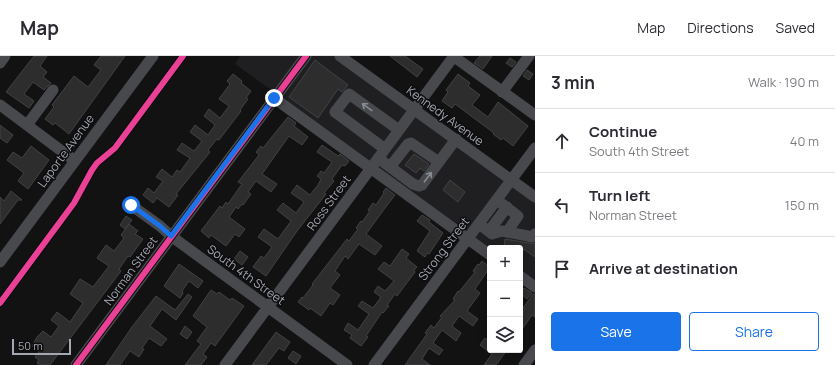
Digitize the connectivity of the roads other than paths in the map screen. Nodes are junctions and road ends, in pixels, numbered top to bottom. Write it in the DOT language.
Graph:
graph roads {
  1 [pos="5,56"];
  2 [pos="152,56"];
  3 [pos="306,56"];
  4 [pos="340,56"];
  5 [pos="453,56"];
  6 [pos="529,56"];
  7 [pos="0,63"];
  8 [pos="54,90"];
  9 [pos="502,92"];
  10 [pos="274,98"];
  11 [pos="0,105"];
  12 [pos="414,109"];
  13 [pos="535,115"];
  14 [pos="27,125"];
  15 [pos="399,130"];
  16 [pos="456,139"];
  17 [pos="535,148"];
  18 [pos="382,153"];
  19 [pos="75,161"];
  20 [pos="439,162"];
  21 [pos="390,167"];
  22 [pos="371,168"];
  23 [pos="512,180"];
  24 [pos="535,197"];
  25 [pos="497,200"];
  26 [pos="131,205"];
  27 [pos="507,207"];
  28 [pos="479,224"];
  29 [pos="489,231"];
  30 [pos="507,232"];
  31 [pos="535,234"];
  32 [pos="171,236"];
  33 [pos="468,239"];
  34 [pos="487,253"];
  35 [pos="0,262"];
  36 [pos="523,278"];
  37 [pos="535,287"];
  38 [pos="268,307"];
  39 [pos="535,350"];
  40 [pos="76,365"];
  41 [pos="225,365"];
  42 [pos="347,365"];
  43 [pos="374,365"];
  44 [pos="524,365"];
  1 -- 7 [label="street"];
  2 -- 19 [label="street, Laporte Avenue"];
  3 -- 10 [label="street, Norman Street"];
  4 -- 12 [label="street, Kennedy Avenue"];
  5 -- 9 [label="street"];
  5 -- 12 [label="street, Ross Street"];
  6 -- 9 [label="street"];
  8 -- 14 [label="street"];
  9 -- 13 [label="street"];
  10 -- 22 [label="street"];
  10 -- 32 [label="street, Norman Street"];
  11 -- 14 [label="street"];
  12 -- 15 [label="street, Ross Street"];
  12 -- 16 [label="street, Kennedy Avenue"];
  14 -- 19 [label="street"];
  15 -- 18 [label="street, Ross Street"];
  15 -- 18 [label="street, one-way"];
  16 -- 20 [label="street"];
  16 -- 23 [label="street, Kennedy Avenue"];
  17 -- 23 [label="street, Strong Street"];
  18 -- 21 [label="street"];
  18 -- 22 [label="street, Ross Street"];
  19 -- 35 [label="street, Laporte Avenue"];
  20 -- 21 [label="street"];
  21 -- 20 [label="street, one-way"];
  22 -- 33 [label="street"];
  22 -- 38 [label="street, Ross Street"];
  23 -- 24 [label="street, Kennedy Avenue"];
  23 -- 25 [label="street, Strong Street"];
  25 -- 27 [label="street"];
  25 -- 28 [label="street, Strong Street"];
  26 -- 32 [label="street, South 4th Street"];
  27 -- 29 [label="street"];
  27 -- 30 [label="street"];
  28 -- 29 [label="street"];
  28 -- 33 [label="street, Strong Street"];
  29 -- 30 [label="street"];
  30 -- 31 [label="street"];
  32 -- 38 [label="street, South 4th Street"];
  32 -- 40 [label="street, Norman Street"];
  33 -- 34 [label="street"];
  33 -- 43 [label="street, Strong Street"];
  36 -- 37 [label="street"];
  38 -- 41 [label="street, Ross Street"];
  38 -- 42 [label="street, South 4th Street"];
  39 -- 44 [label="street"];
}
